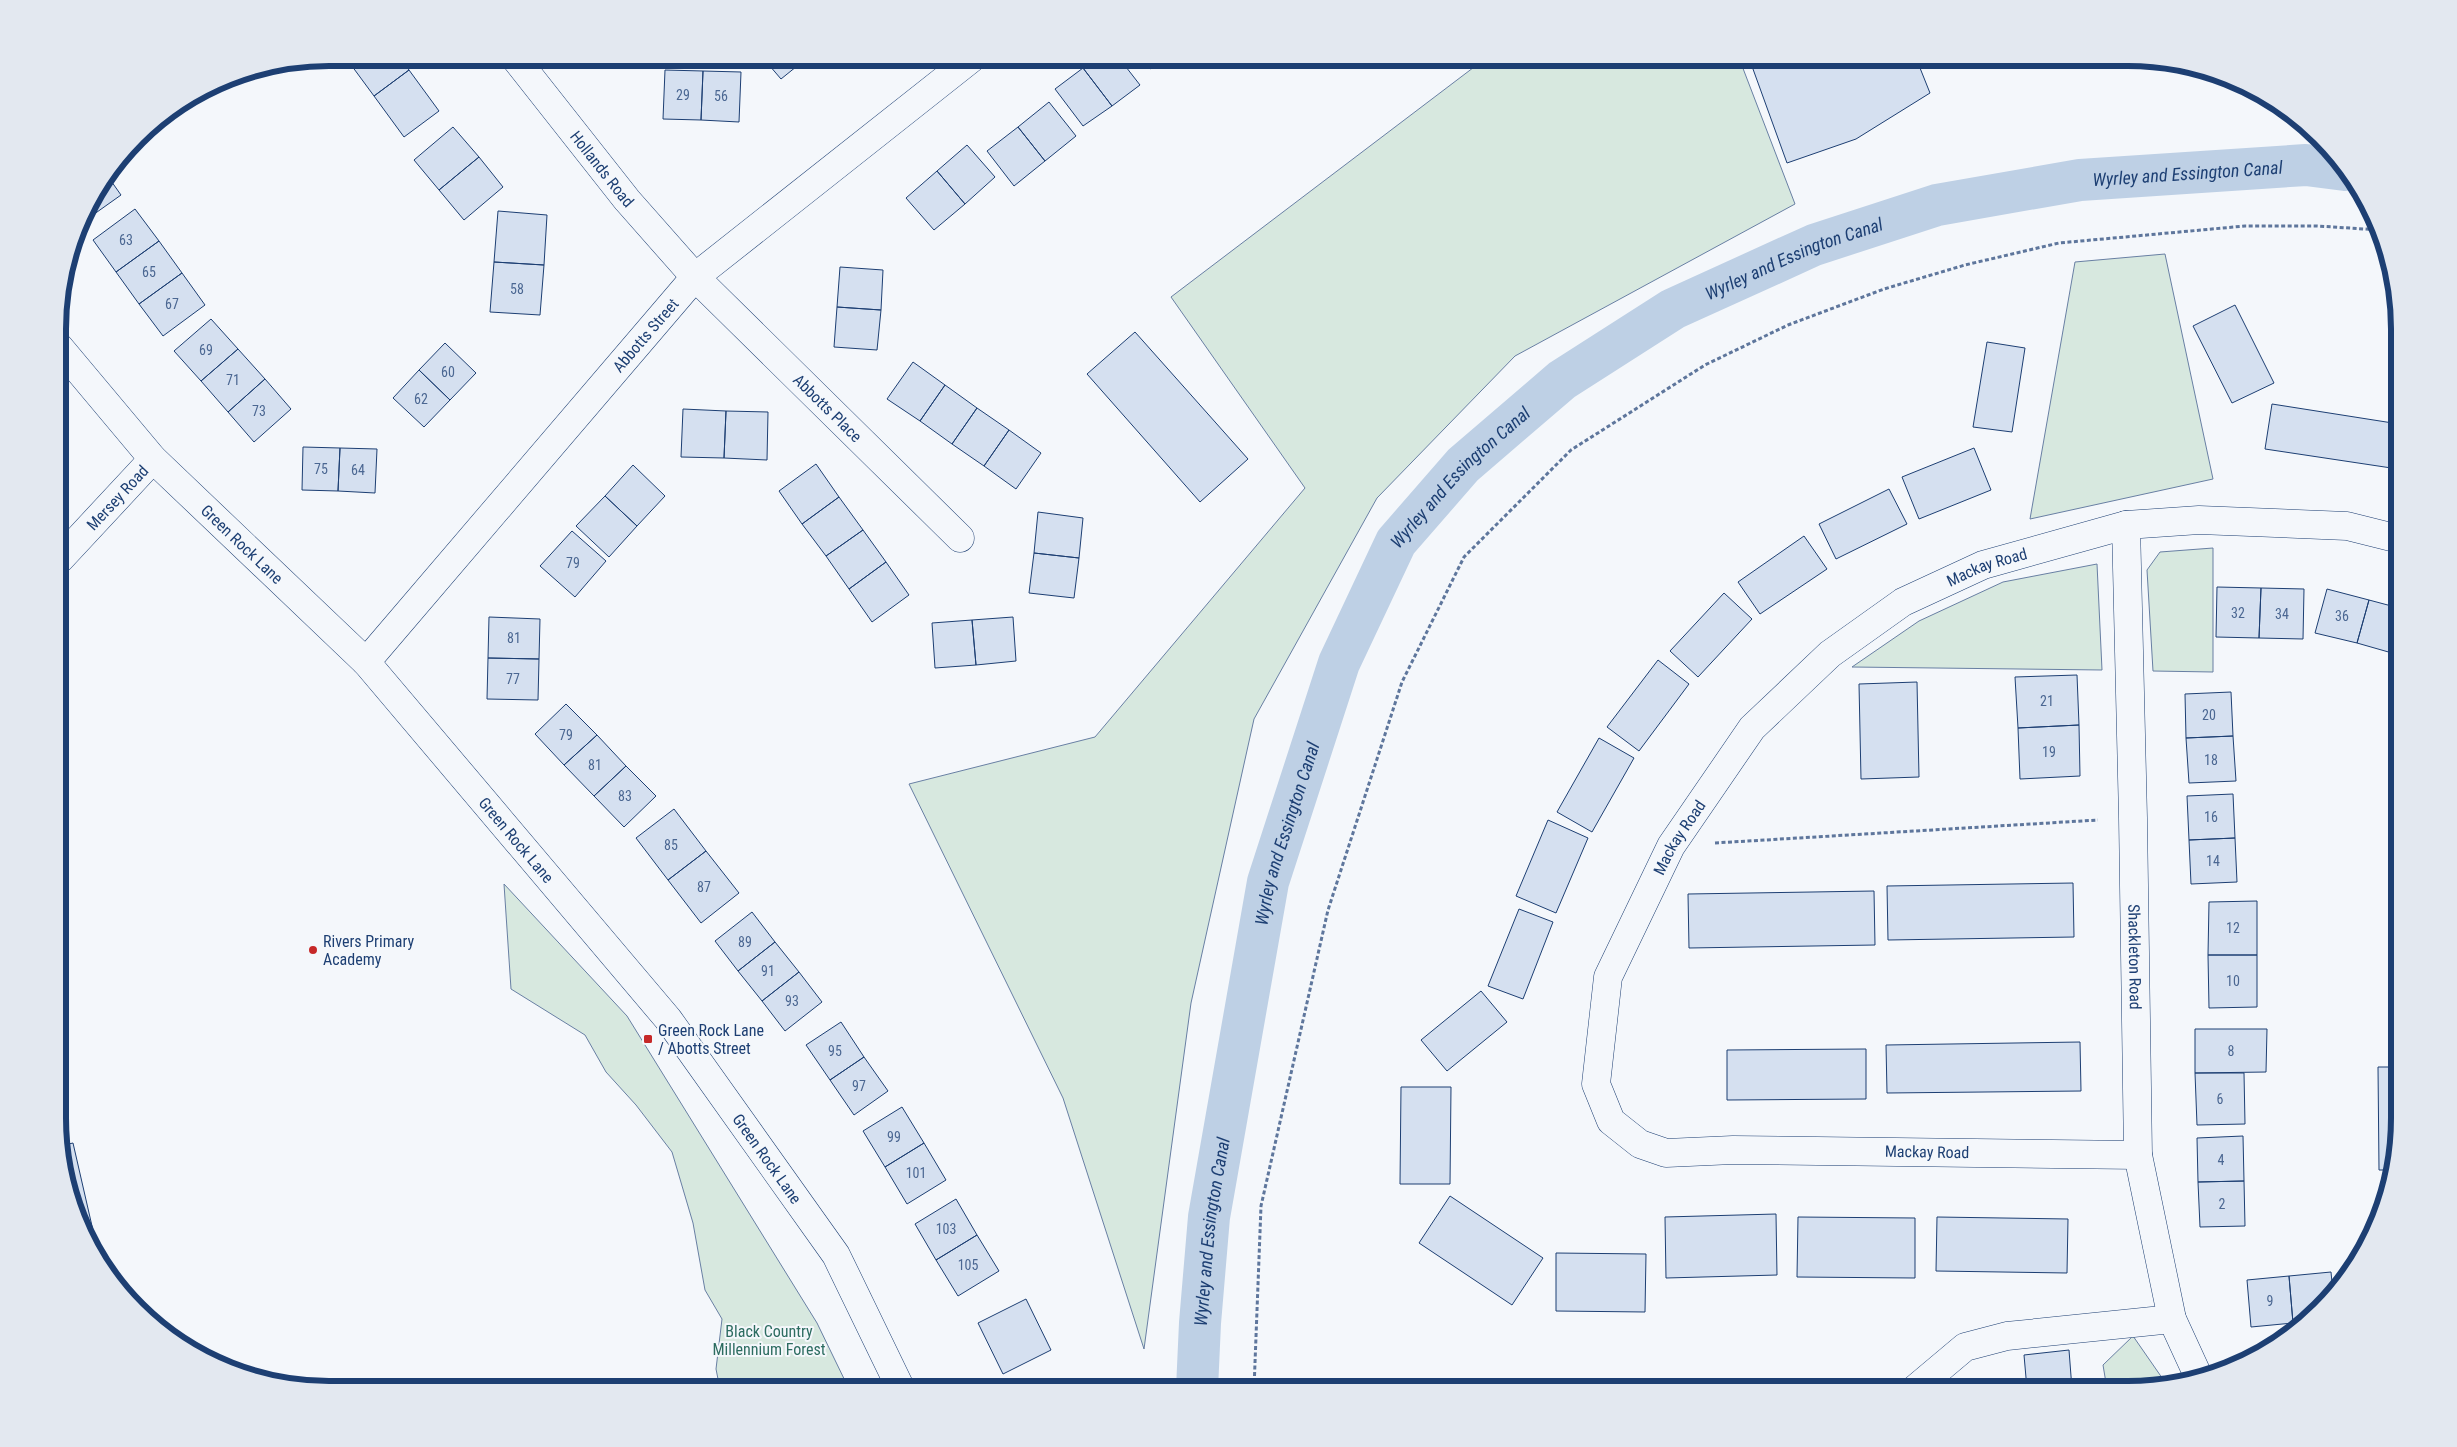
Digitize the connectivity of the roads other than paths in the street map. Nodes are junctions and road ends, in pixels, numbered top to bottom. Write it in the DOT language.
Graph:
graph roads {
  1 [pos="521,66"];
  2 [pos="962,66"];
  3 [pos="695,277"];
  4 [pos="66,355"];
  5 [pos="153,459"];
  6 [pos="2126,525"];
  7 [pos="2391,537"];
  8 [pos="960,538"];
  9 [pos="66,553"];
  10 [pos="366,662"];
  11 [pos="2138,1154"];
  12 [pos="2172,1319"];
  13 [pos="2196,1372"];
  14 [pos="897,1381"];
  15 [pos="1924,1381"];
  1 -- 3 [label="street, Hollands Road"];
  2 -- 3 [label="street, Abbotts Street"];
  3 -- 8 [label="street, Abbotts Place"];
  3 -- 10 [label="street, Abbotts Street"];
  4 -- 5 [label="street, Green Rock Lane"];
  5 -- 9 [label="street, Mersey Road"];
  5 -- 10 [label="street, Green Rock Lane"];
  6 -- 7 [label="street, Mackay Road"];
  6 -- 11 [label="street, Shackleton Road"];
  6 -- 11 [label="street, Mackay Road"];
  10 -- 14 [label="street, Green Rock Lane"];
  11 -- 12 [label="street, Shackleton Road"];
  12 -- 13 [label="street, Shackleton Road"];
  12 -- 15 [label="street"];
}
